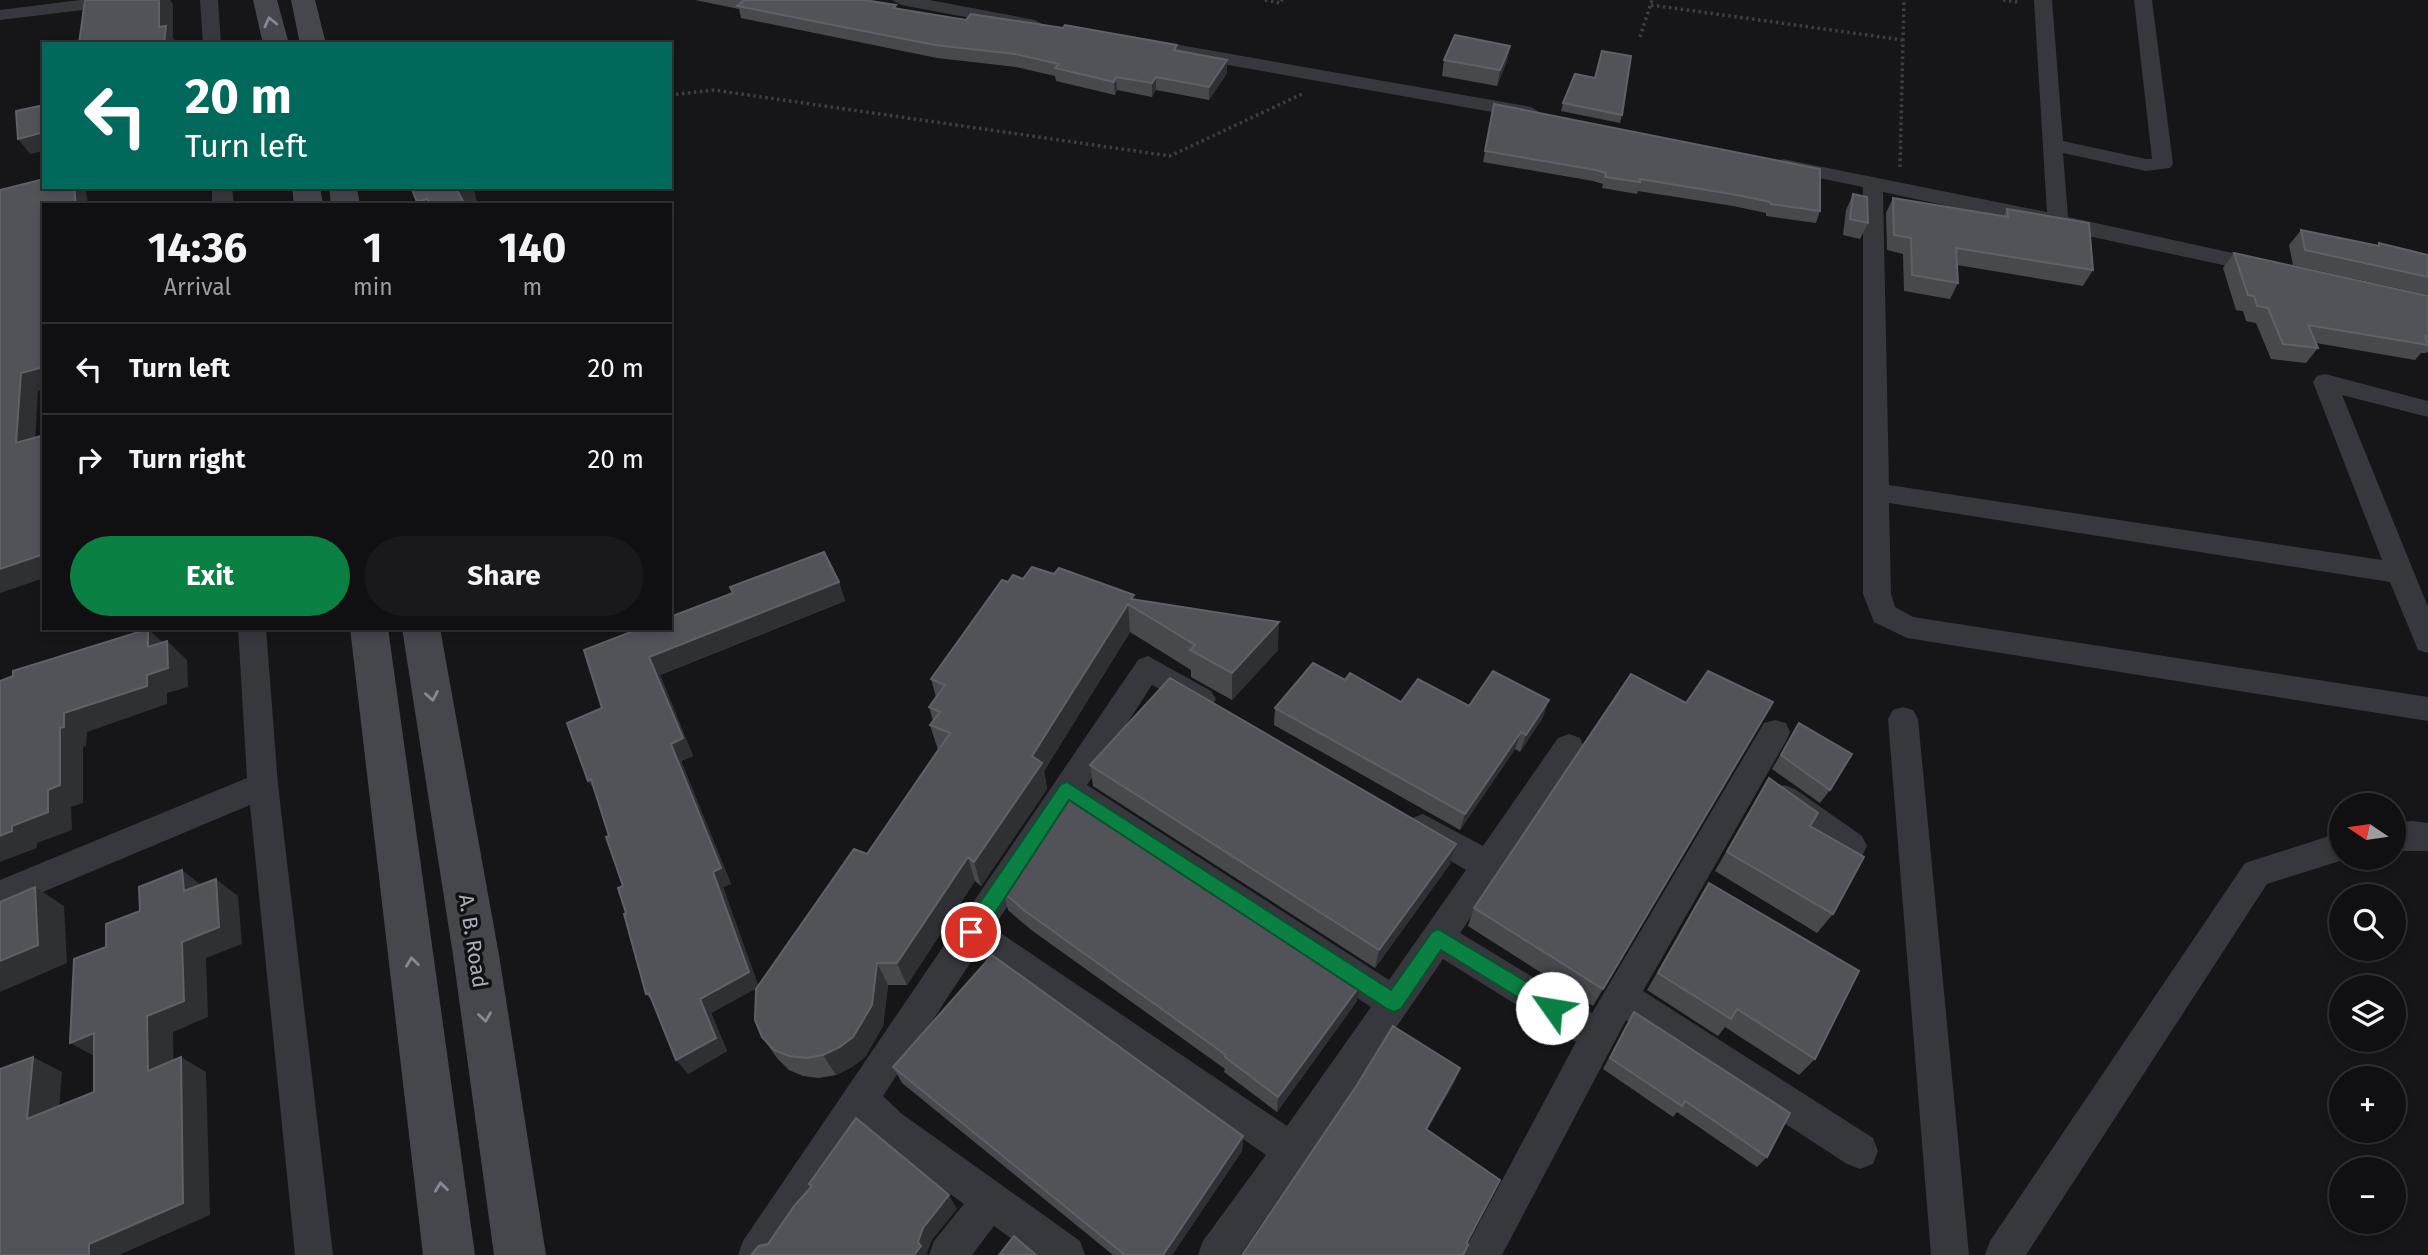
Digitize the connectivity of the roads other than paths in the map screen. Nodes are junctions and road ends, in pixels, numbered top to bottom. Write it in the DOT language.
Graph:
graph roads {
  1 [pos="124,0"];
  2 [pos="209,0"];
  3 [pos="265,0"];
  4 [pos="303,0"];
  5 [pos="901,0"];
  6 [pos="2043,0"];
  7 [pos="2143,0"];
  8 [pos="0,15"];
  9 [pos="1047,27"];
  10 [pos="1114,40"];
  11 [pos="212,42"];
  12 [pos="275,42"];
  13 [pos="313,42"];
  14 [pos="1554,118"];
  15 [pos="2053,145"];
  16 [pos="1767,162"];
  17 [pos="1873,183"];
  18 [pos="2057,221"];
  19 [pos="2283,271"];
  20 [pos="2428,409"];
  21 [pos="1876,492"];
  22 [pos="2401,573"];
  23 [pos="252,630"];
  24 [pos="369,630"];
  25 [pos="421,630"];
  26 [pos="2428,642"];
  27 [pos="2428,709"];
  28 [pos="1230,716"];
  29 [pos="1903,719"];
  30 [pos="1775,732"];
  31 [pos="1569,747"];
  32 [pos="1750,774"];
  33 [pos="263,785"];
  34 [pos="1067,789"];
  35 [pos="1394,811"];
  36 [pos="2406,836"];
  37 [pos="2428,837"];
  38 [pos="1851,846"];
  39 [pos="2329,850"];
  40 [pos="1488,866"];
  41 [pos="0,895"];
  42 [pos="971,932"];
  43 [pos="1438,938"];
  44 [pos="1620,997"];
  45 [pos="1394,1003"];
  46 [pos="1598,1036"];
  47 [pos="860,1099"];
  48 [pos="1292,1151"];
  49 [pos="1860,1152"];
  50 [pos="990,1200"];
  51 [pos="314,1255"];
  52 [pos="449,1255"];
  53 [pos="520,1255"];
  54 [pos="757,1255"];
  55 [pos="948,1255"];
  56 [pos="1066,1255"];
  57 [pos="1217,1255"];
  58 [pos="1482,1255"];
  59 [pos="1950,1255"];
  60 [pos="2004,1255"];
  1 -- 8 [label="street"];
  2 -- 11 [label="street"];
  12 -- 3 [label="main road, one-way"];
  4 -- 13 [label="main road"];
  5 -- 9 [label="street"];
  6 -- 15 [label="street"];
  7 -- 15 [label="street"];
  10 -- 14 [label="street"];
  15 -- 18 [label="street"];
  16 -- 17 [label="street"];
  17 -- 18 [label="street"];
  17 -- 21 [label="street"];
  18 -- 19 [label="street"];
  20 -- 22 [label="street"];
  21 -- 22 [label="street"];
  21 -- 27 [label="street"];
  22 -- 26 [label="street"];
  23 -- 33 [label="street"];
  52 -- 24 [label="main road, one-way"];
  25 -- 53 [label="main road, A. B. Road, one-way"];
  28 -- 34 [label="street"];
  29 -- 59 [label="street"];
  30 -- 32 [label="street"];
  31 -- 40 [label="street"];
  32 -- 38 [label="street"];
  32 -- 44 [label="street"];
  33 -- 41 [label="street"];
  33 -- 51 [label="street"];
  34 -- 42 [label="street"];
  34 -- 45 [label="street"];
  35 -- 40 [label="street"];
  36 -- 37 [label="street"];
  39 -- 60 [label="street"];
  40 -- 43 [label="street"];
  42 -- 47 [label="street"];
  42 -- 48 [label="street"];
  43 -- 45 [label="street"];
  43 -- 46 [label="street"];
  44 -- 46 [label="street"];
  44 -- 49 [label="street"];
  45 -- 48 [label="street"];
  46 -- 58 [label="street"];
  47 -- 50 [label="street"];
  47 -- 54 [label="street"];
  48 -- 57 [label="street"];
  50 -- 55 [label="street"];
  50 -- 56 [label="street"];
}
